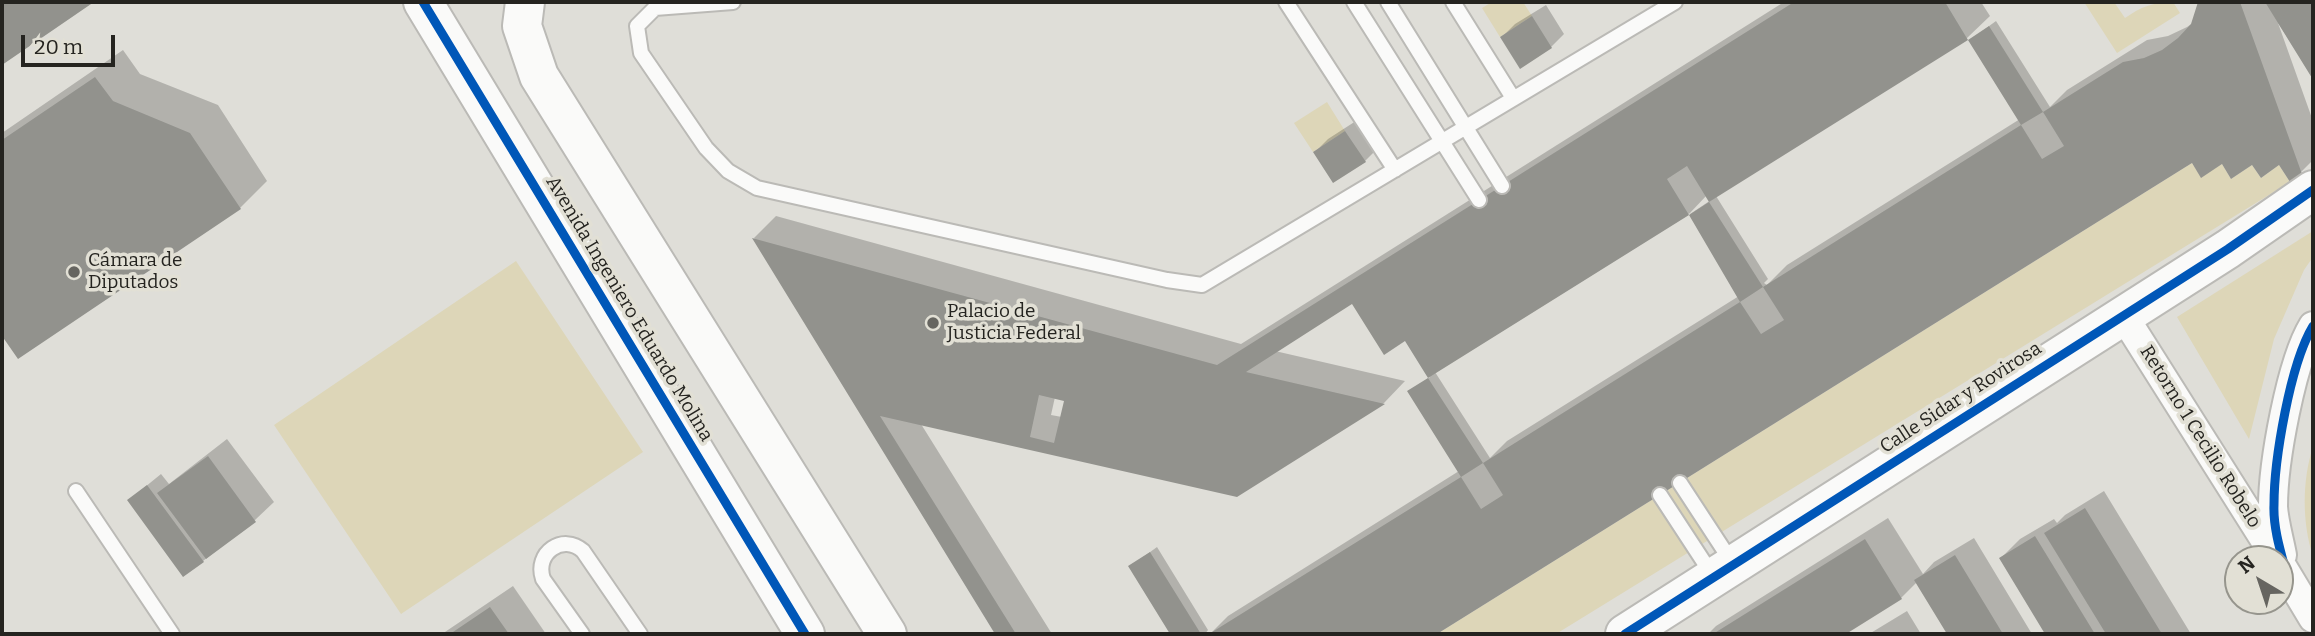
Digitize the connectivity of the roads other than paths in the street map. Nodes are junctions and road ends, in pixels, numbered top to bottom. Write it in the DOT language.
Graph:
graph roads {
  1 [pos="423,2"];
  2 [pos="525,2"];
  3 [pos="733,2"];
  4 [pos="1286,2"];
  5 [pos="1353,2"];
  6 [pos="1388,2"];
  7 [pos="1453,2"];
  8 [pos="1675,2"];
  9 [pos="1513,98"];
  10 [pos="1465,127"];
  11 [pos="1442,142"];
  12 [pos="1395,170"];
  13 [pos="1503,186"];
  14 [pos="2313,190"];
  15 [pos="1479,200"];
  16 [pos="2123,315"];
  17 [pos="2313,326"];
  18 [pos="1680,483"];
  19 [pos="76,491"];
  20 [pos="1660,495"];
  21 [pos="2269,545"];
  22 [pos="2279,545"];
  23 [pos="1724,571"];
  24 [pos="2294,586"];
  25 [pos="2313,618"];
  26 [pos="633,632"];
  27 [pos="172,634"];
  28 [pos="582,634"];
  29 [pos="805,634"];
  30 [pos="887,634"];
  31 [pos="1625,634"];
  1 -- 29 [label="street, Avenida Ingeniero Eduardo Molina"];
  2 -- 30 [label="street"];
  3 -- 12 [label="lane"];
  4 -- 12 [label="lane"];
  5 -- 11 [label="lane"];
  6 -- 10 [label="lane"];
  7 -- 9 [label="lane"];
  8 -- 9 [label="lane"];
  9 -- 10 [label="lane"];
  10 -- 11 [label="lane"];
  10 -- 13 [label="lane"];
  11 -- 12 [label="lane"];
  11 -- 15 [label="lane"];
  14 -- 16 [label="street, Calle Sidar y Rovirosa"];
  16 -- 21 [label="street, Retorno 1 Cecilio Robelo"];
  16 -- 23 [label="street, Calle Sidar y Rovirosa"];
  17 -- 22 [label="street"];
  18 -- 23 [label="lane"];
  19 -- 27 [label="lane"];
  20 -- 23 [label="lane"];
  23 -- 31 [label="street, Calle Sidar y Rovirosa"];
  24 -- 25 [label="street, Retorno 1 Cecilio Robelo"];
  26 -- 28 [label="lane"];
}
